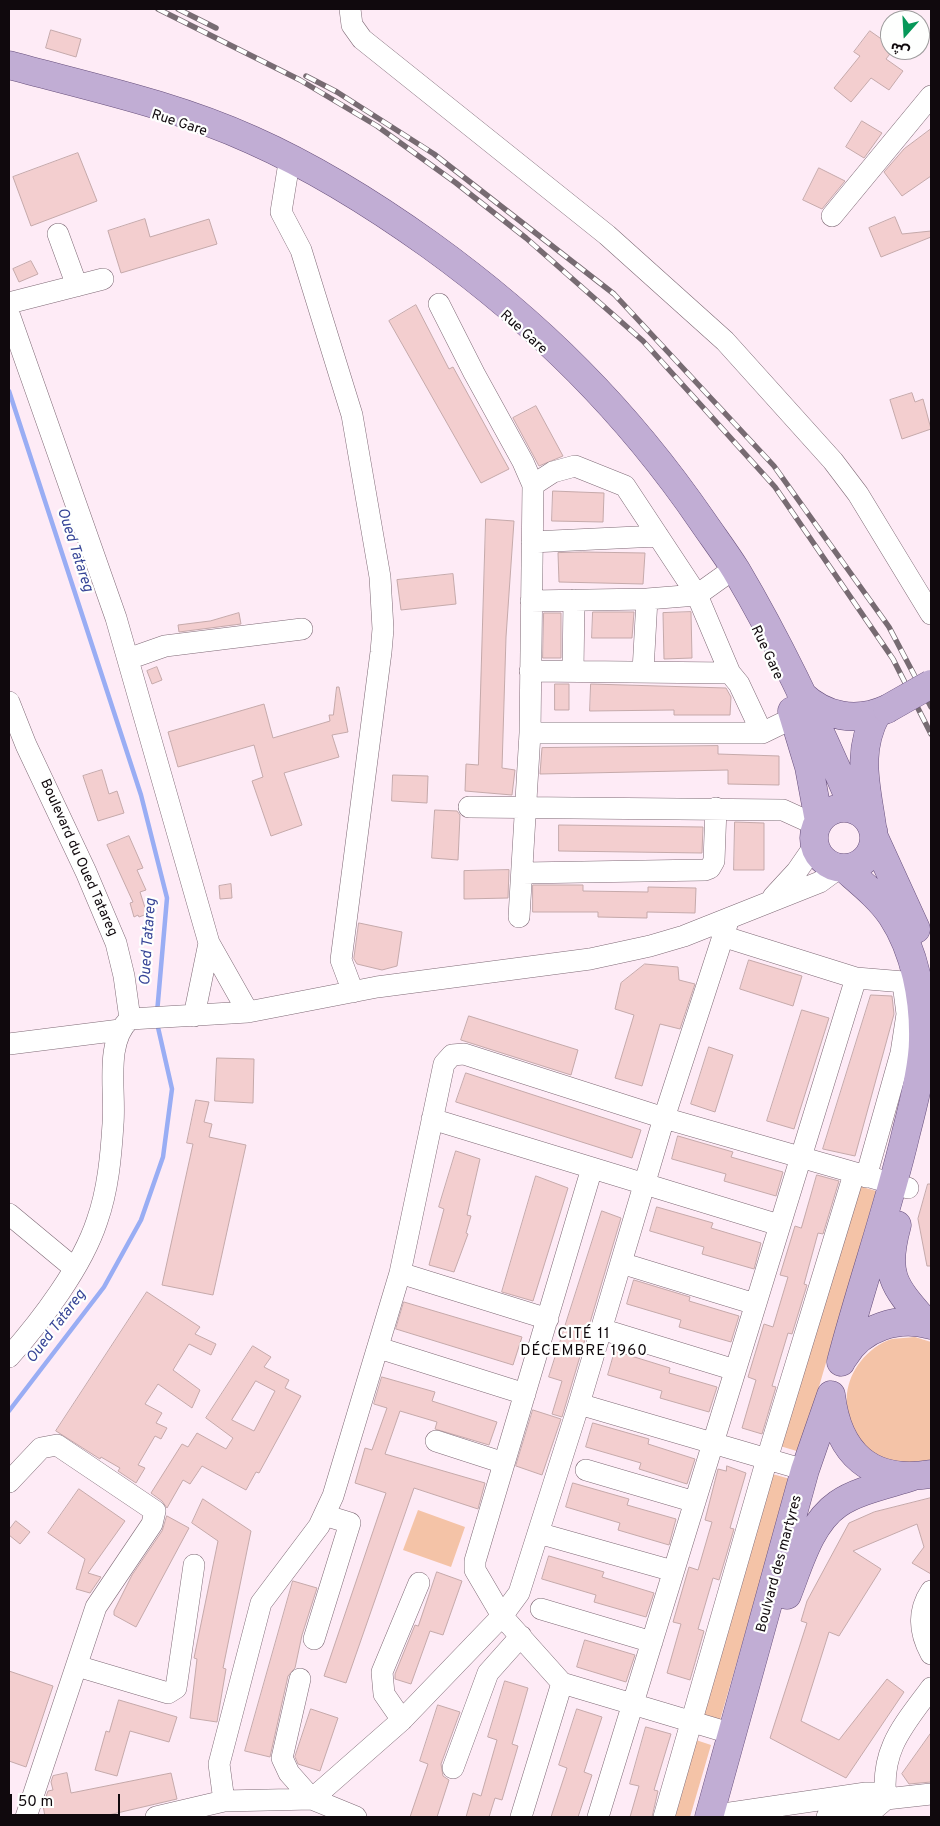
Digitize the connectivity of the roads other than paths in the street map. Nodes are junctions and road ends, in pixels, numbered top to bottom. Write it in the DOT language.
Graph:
graph roads {
  1 [pos="350,9"];
  2 [pos="9,65"];
  3 [pos="9,76"];
  4 [pos="931,96"];
  5 [pos="288,169"];
  6 [pos="832,216"];
  7 [pos="58,234"];
  8 [pos="103,279"];
  9 [pos="77,286"];
  10 [pos="9,303"];
  11 [pos="439,304"];
  12 [pos="9,314"];
  13 [pos="533,485"];
  14 [pos="658,536"];
  15 [pos="532,542"];
  16 [pos="726,575"];
  17 [pos="697,595"];
  18 [pos="647,599"];
  19 [pos="574,600"];
  20 [pos="531,601"];
  21 [pos="931,614"];
  22 [pos="302,629"];
  23 [pos="128,659"];
  24 [pos="530,671"];
  25 [pos="573,671"];
  26 [pos="643,671"];
  27 [pos="730,673"];
  28 [pos="931,684"];
  29 [pos="9,702"];
  30 [pos="797,705"];
  31 [pos="876,713"];
  32 [pos="530,733"];
  33 [pos="762,733"];
  34 [pos="842,780"];
  35 [pos="469,807"];
  36 [pos="524,807"];
  37 [pos="716,808"];
  38 [pos="841,825"];
  39 [pos="842,868"];
  40 [pos="523,873"];
  41 [pos="767,903"];
  42 [pos="519,917"];
  43 [pos="726,927"];
  44 [pos="209,943"];
  45 [pos="856,978"];
  46 [pos="918,980"];
  47 [pos="353,992"];
  48 [pos="248,1012"];
  49 [pos="186,1016"];
  50 [pos="133,1022"];
  51 [pos="9,1044"];
  52 [pos="931,1101"];
  53 [pos="664,1118"];
  54 [pos="432,1119"];
  55 [pos="800,1159"];
  56 [pos="592,1168"];
  57 [pos="860,1175"];
  58 [pos="644,1185"];
  59 [pos="901,1186"];
  60 [pos="9,1214"];
  61 [pos="779,1225"];
  62 [pos="621,1263"];
  63 [pos="74,1268"];
  64 [pos="400,1273"];
  65 [pos="755,1304"];
  66 [pos="548,1318"];
  67 [pos="929,1324"];
  68 [pos="601,1329"];
  69 [pos="379,1348"];
  70 [pos="9,1357"];
  71 [pos="840,1362"];
  72 [pos="735,1370"];
  73 [pos="525,1394"];
  74 [pos="831,1395"];
  75 [pos="579,1404"];
  76 [pos="436,1442"];
  77 [pos="712,1443"];
  78 [pos="767,1459"];
  79 [pos="504,1463"];
  80 [pos="586,1470"];
  81 [pos="805,1470"];
  82 [pos="921,1476"];
  83 [pos="9,1482"];
  84 [pos="695,1502"];
  85 [pos="324,1514"];
  86 [pos="538,1532"];
  87 [pos="194,1565"];
  88 [pos="673,1571"];
  89 [pos="418,1583"];
  90 [pos="931,1591"];
  91 [pos="541,1609"];
  92 [pos="502,1616"];
  93 [pos="521,1636"];
  94 [pos="314,1639"];
  95 [pos="652,1642"];
  96 [pos="931,1654"];
  97 [pos="77,1666"];
  98 [pos="300,1679"];
  99 [pos="562,1683"];
  100 [pos="931,1688"];
  101 [pos="632,1704"];
  102 [pos="402,1720"];
  103 [pos="691,1721"];
  104 [pos="733,1734"];
  105 [pos="453,1768"];
  106 [pos="312,1799"];
  107 [pos="886,1799"];
  108 [pos="930,1800"];
  109 [pos="224,1801"];
  110 [pos="193,1813"];
  111 [pos="26,1817"];
  112 [pos="156,1817"];
  113 [pos="356,1817"];
  114 [pos="521,1817"];
  115 [pos="598,1817"];
  116 [pos="664,1817"];
  117 [pos="710,1817"];
  118 [pos="827,1817"];
  1 -- 21 [label="street"];
  2 -- 30 [label="main road, Rue Gare"];
  3 -- 5 [label="main road, Rue Gare"];
  4 -- 6 [label="street"];
  5 -- 16 [label="main road, Rue Gare"];
  5 -- 47 [label="street"];
  7 -- 9 [label="street"];
  8 -- 9 [label="street"];
  9 -- 10 [label="street"];
  11 -- 13 [label="street"];
  12 -- 23 [label="street"];
  13 -- 14 [label="street"];
  13 -- 15 [label="street"];
  14 -- 15 [label="street"];
  14 -- 17 [label="street"];
  15 -- 20 [label="street"];
  16 -- 17 [label="street"];
  16 -- 30 [label="main road, Rue Gare"];
  17 -- 18 [label="street"];
  17 -- 27 [label="street"];
  18 -- 19 [label="street"];
  18 -- 26 [label="street"];
  19 -- 20 [label="street"];
  19 -- 25 [label="street"];
  20 -- 24 [label="street"];
  22 -- 23 [label="street"];
  23 -- 44 [label="street"];
  24 -- 25 [label="street"];
  24 -- 32 [label="street"];
  25 -- 26 [label="street"];
  26 -- 27 [label="street"];
  27 -- 33 [label="street"];
  28 -- 31 [label="main road, bridge"];
  29 -- 50 [label="street, Boulevard du Oued Tatareg"];
  30 -- 31 [label="main road"];
  30 -- 33 [label="street"];
  30 -- 34 [label="main road, Rue Gare"];
  30 -- 38 [label="main road, Rue Gare"];
  31 -- 34 [label="main road"];
  31 -- 38 [label="main road"];
  32 -- 33 [label="street"];
  32 -- 36 [label="street"];
  34 -- 38 [label="main road"];
  35 -- 36 [label="street"];
  36 -- 37 [label="street"];
  36 -- 40 [label="street"];
  37 -- 38 [label="street"];
  37 -- 40 [label="street"];
  38 -- 39 [label="main road"];
  38 -- 39 [label="main road"];
  38 -- 41 [label="street"];
  38 -- 46 [label="main road"];
  39 -- 41 [label="street"];
  39 -- 46 [label="main road"];
  40 -- 42 [label="street"];
  41 -- 43 [label="street"];
  43 -- 45 [label="street"];
  43 -- 47 [label="street"];
  43 -- 53 [label="street"];
  44 -- 48 [label="street"];
  44 -- 49 [label="street"];
  45 -- 46 [label="street"];
  45 -- 55 [label="street"];
  46 -- 57 [label="street"];
  46 -- 59 [label="main road"];
  47 -- 48 [label="street"];
  48 -- 49 [label="street"];
  49 -- 50 [label="street"];
  50 -- 51 [label="street"];
  50 -- 63 [label="street, Boulevard du Oued Tatareg"];
  52 -- 59 [label="main road"];
  53 -- 54 [label="street"];
  53 -- 55 [label="street"];
  53 -- 58 [label="street"];
  54 -- 56 [label="street"];
  54 -- 64 [label="street"];
  55 -- 57 [label="street"];
  55 -- 61 [label="street"];
  56 -- 58 [label="street"];
  56 -- 66 [label="street"];
  57 -- 59 [label="street"];
  57 -- 78 [label="street"];
  58 -- 61 [label="street"];
  58 -- 62 [label="street"];
  59 -- 67 [label="main road"];
  59 -- 71 [label="main road"];
  60 -- 63 [label="street"];
  61 -- 65 [label="street"];
  62 -- 65 [label="street"];
  62 -- 68 [label="street"];
  63 -- 70 [label="street, Boulevard du Oued Tatareg"];
  64 -- 66 [label="street"];
  64 -- 69 [label="street"];
  65 -- 72 [label="street"];
  66 -- 73 [label="street"];
  67 -- 71 [label="main road"];
  68 -- 72 [label="street"];
  68 -- 75 [label="street"];
  69 -- 73 [label="street"];
  69 -- 85 [label="street"];
  71 -- 74 [label="main road"];
  72 -- 77 [label="street"];
  73 -- 79 [label="street"];
  74 -- 81 [label="main road, Boulvard des martyres"];
  74 -- 82 [label="main road"];
  75 -- 77 [label="street"];
  75 -- 86 [label="street"];
  76 -- 79 [label="street"];
  77 -- 78 [label="street"];
  77 -- 84 [label="street"];
  78 -- 81 [label="street"];
  78 -- 103 [label="street"];
  79 -- 92 [label="street"];
  80 -- 84 [label="street"];
  81 -- 104 [label="main road, Boulvard des martyres"];
  82 -- 104 [label="main road"];
  83 -- 97 [label="street"];
  84 -- 88 [label="street"];
  85 -- 94 [label="street"];
  85 -- 109 [label="street"];
  86 -- 88 [label="street"];
  86 -- 92 [label="street"];
  87 -- 97 [label="street"];
  88 -- 95 [label="street"];
  89 -- 102 [label="street"];
  90 -- 96 [label="street"];
  91 -- 95 [label="street"];
  92 -- 93 [label="street"];
  92 -- 102 [label="street"];
  93 -- 99 [label="street"];
  93 -- 105 [label="street"];
  95 -- 101 [label="street"];
  97 -- 111 [label="street"];
  98 -- 106 [label="street"];
  99 -- 101 [label="street"];
  99 -- 114 [label="street"];
  100 -- 107 [label="street"];
  101 -- 103 [label="street"];
  101 -- 115 [label="street"];
  102 -- 106 [label="street"];
  103 -- 104 [label="street"];
  103 -- 116 [label="street"];
  104 -- 117 [label="main road"];
  106 -- 109 [label="street"];
  106 -- 113 [label="street"];
  107 -- 108 [label="street"];
  107 -- 117 [label="street"];
  107 -- 118 [label="street"];
  109 -- 110 [label="street"];
  110 -- 112 [label="street"];
}
